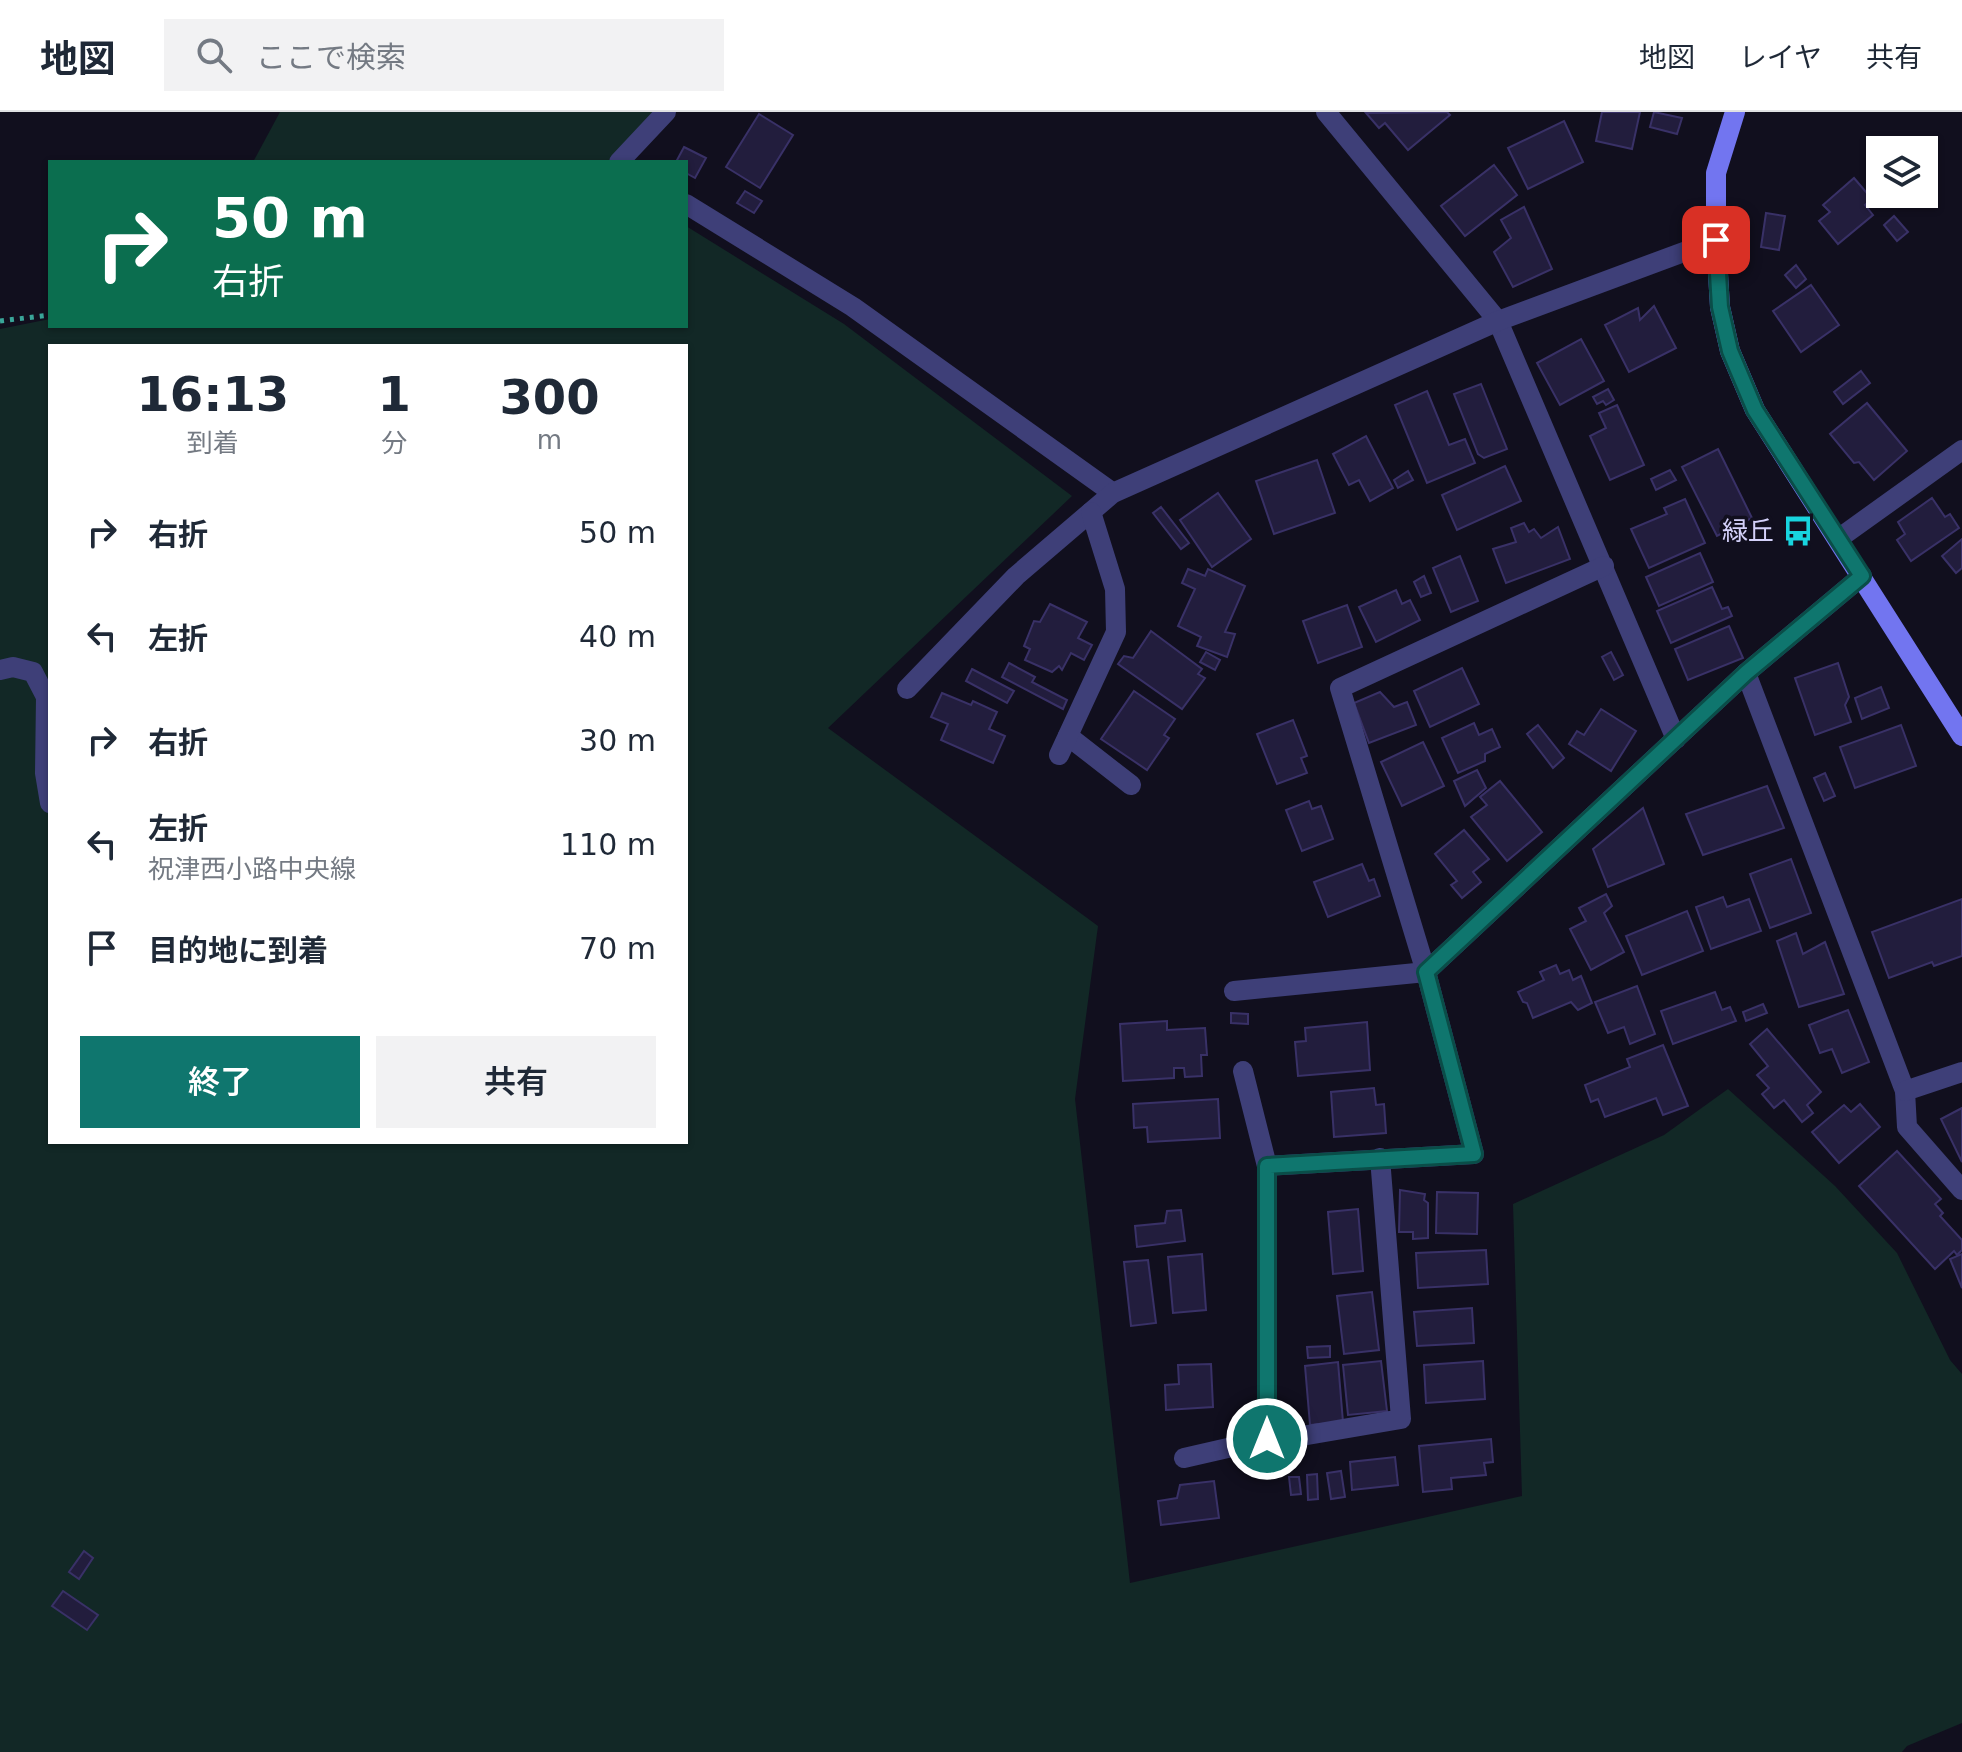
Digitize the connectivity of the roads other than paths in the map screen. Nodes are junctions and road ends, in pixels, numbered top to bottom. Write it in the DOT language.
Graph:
graph roads {
  1 [pos="666,112"];
  2 [pos="1326,112"];
  3 [pos="1735,112"];
  4 [pos="621,160"];
  5 [pos="688,205"];
  6 [pos="1716,240"];
  7 [pos="1498,321"];
  8 [pos="1962,450"];
  9 [pos="1113,493"];
  10 [pos="1091,512"];
  11 [pos="1838,539"];
  12 [pos="1604,566"];
  13 [pos="1862,576"];
  14 [pos="0,670"];
  15 [pos="1746,673"];
  16 [pos="907,689"];
  17 [pos="1962,736"];
  18 [pos="1676,739"];
  19 [pos="1131,785"];
  20 [pos="48,791"];
  21 [pos="1426,972"];
  22 [pos="1234,991"];
  23 [pos="1243,1071"];
  24 [pos="1962,1072"];
  25 [pos="1905,1091"];
  26 [pos="1380,1158"];
  27 [pos="1267,1166"];
  28 [pos="1962,1190"];
  29 [pos="1267,1439"];
  30 [pos="1184,1458"];
  1 -- 4 [label="street"];
  2 -- 7 [label="street"];
  3 -- 6 [label="main road"];
  5 -- 9 [label="street"];
  6 -- 7 [label="street"];
  6 -- 11 [label="main road"];
  7 -- 9 [label="street"];
  7 -- 12 [label="street"];
  8 -- 11 [label="street"];
  9 -- 10 [label="street"];
  10 -- 16 [label="street"];
  10 -- 19 [label="street"];
  11 -- 13 [label="main road"];
  12 -- 18 [label="street"];
  12 -- 21 [label="street"];
  13 -- 15 [label="street"];
  13 -- 17 [label="main road"];
  14 -- 20 [label="street"];
  15 -- 18 [label="street"];
  15 -- 25 [label="street"];
  18 -- 21 [label="street"];
  21 -- 22 [label="street"];
  21 -- 26 [label="street"];
  23 -- 27 [label="street"];
  24 -- 25 [label="street"];
  25 -- 28 [label="street"];
  26 -- 27 [label="street"];
  26 -- 29 [label="street"];
  27 -- 29 [label="street"];
  29 -- 30 [label="street"];
}
